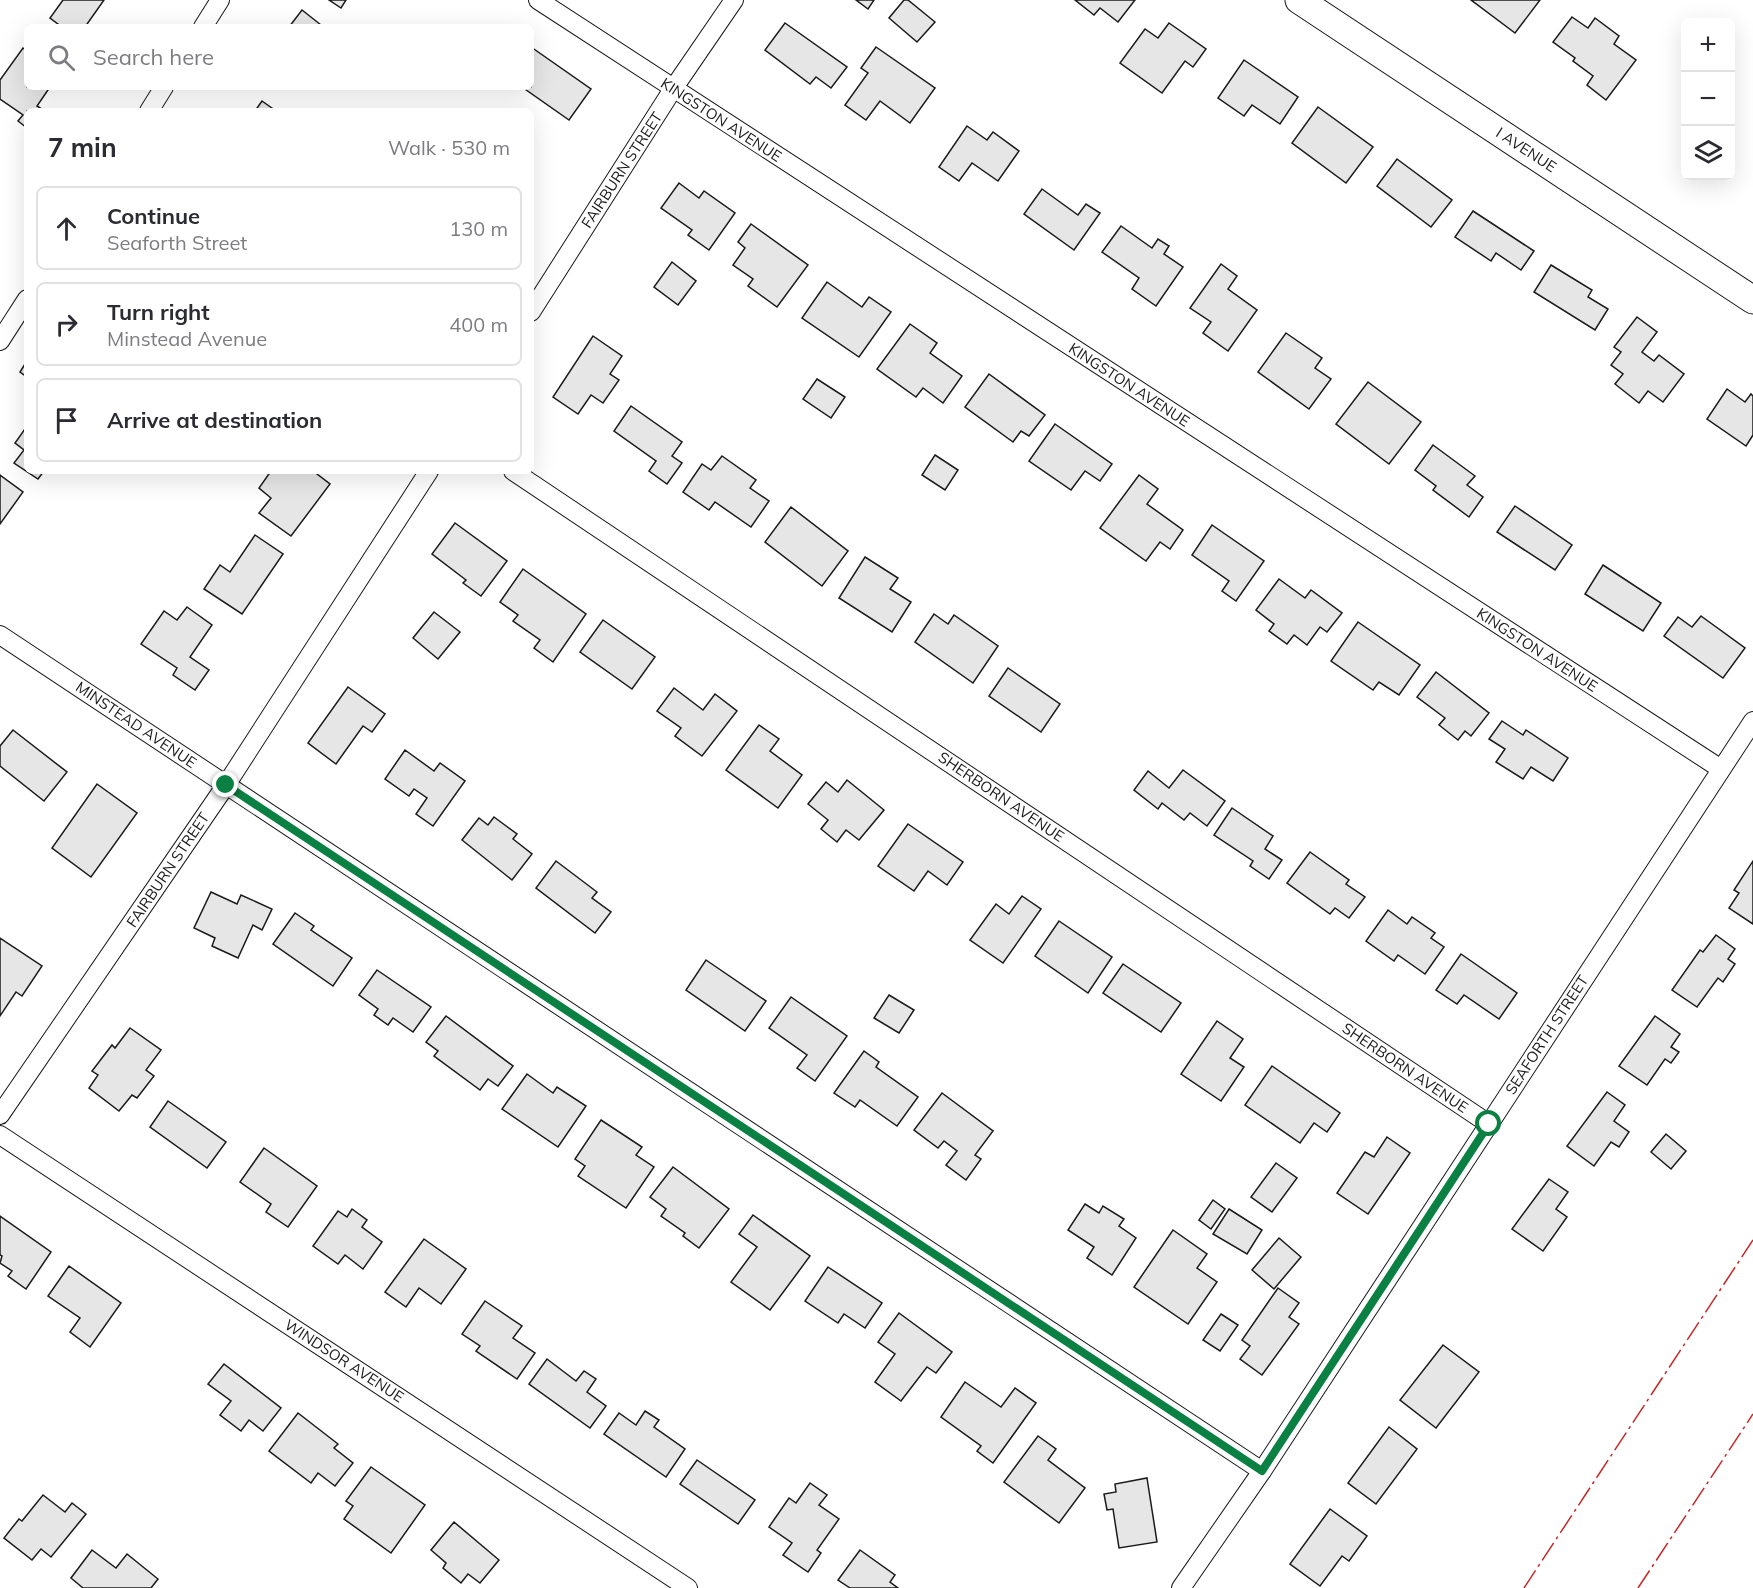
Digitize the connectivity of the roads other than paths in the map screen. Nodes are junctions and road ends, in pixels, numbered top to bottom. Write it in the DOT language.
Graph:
graph roads {
  1 [pos="220,0"];
  2 [pos="538,0"];
  3 [pos="734,0"];
  4 [pos="1299,0"];
  5 [pos="205,24"];
  6 [pos="673,89"];
  7 [pos="162,90"];
  8 [pos="150,108"];
  9 [pos="1753,300"];
  10 [pos="24,304"];
  11 [pos="534,307"];
  12 [pos="0,341"];
  13 [pos="427,474"];
  14 [pos="517,474"];
  15 [pos="0,635"];
  16 [pos="1753,721"];
  17 [pos="1721,769"];
  18 [pos="226,785"];
  19 [pos="0,1115"];
  20 [pos="1489,1124"];
  21 [pos="0,1135"];
  22 [pos="1262,1471"];
  23 [pos="688,1588"];
  24 [pos="1181,1588"];
  1 -- 5 [label="street"];
  2 -- 6 [label="street, KINGSTON AVENUE"];
  3 -- 6 [label="street, FAIRBURN STREET"];
  4 -- 9 [label="main road, I AVENUE"];
  6 -- 11 [label="street, FAIRBURN STREET"];
  6 -- 17 [label="street, KINGSTON AVENUE"];
  7 -- 8 [label="street"];
  10 -- 12 [label="street"];
  13 -- 18 [label="street, FAIRBURN STREET"];
  14 -- 20 [label="street, SHERBORN AVENUE"];
  15 -- 18 [label="street, MINSTEAD AVENUE"];
  16 -- 17 [label="street, SEAFORTH STREET"];
  17 -- 20 [label="street, SEAFORTH STREET"];
  18 -- 19 [label="street, FAIRBURN STREET"];
  18 -- 22 [label="street, MINSTEAD AVENUE"];
  20 -- 22 [label="street, SEAFORTH STREET"];
  21 -- 23 [label="street, WINDSOR AVENUE"];
  22 -- 24 [label="street, SEAFORTH STREET"];
}
